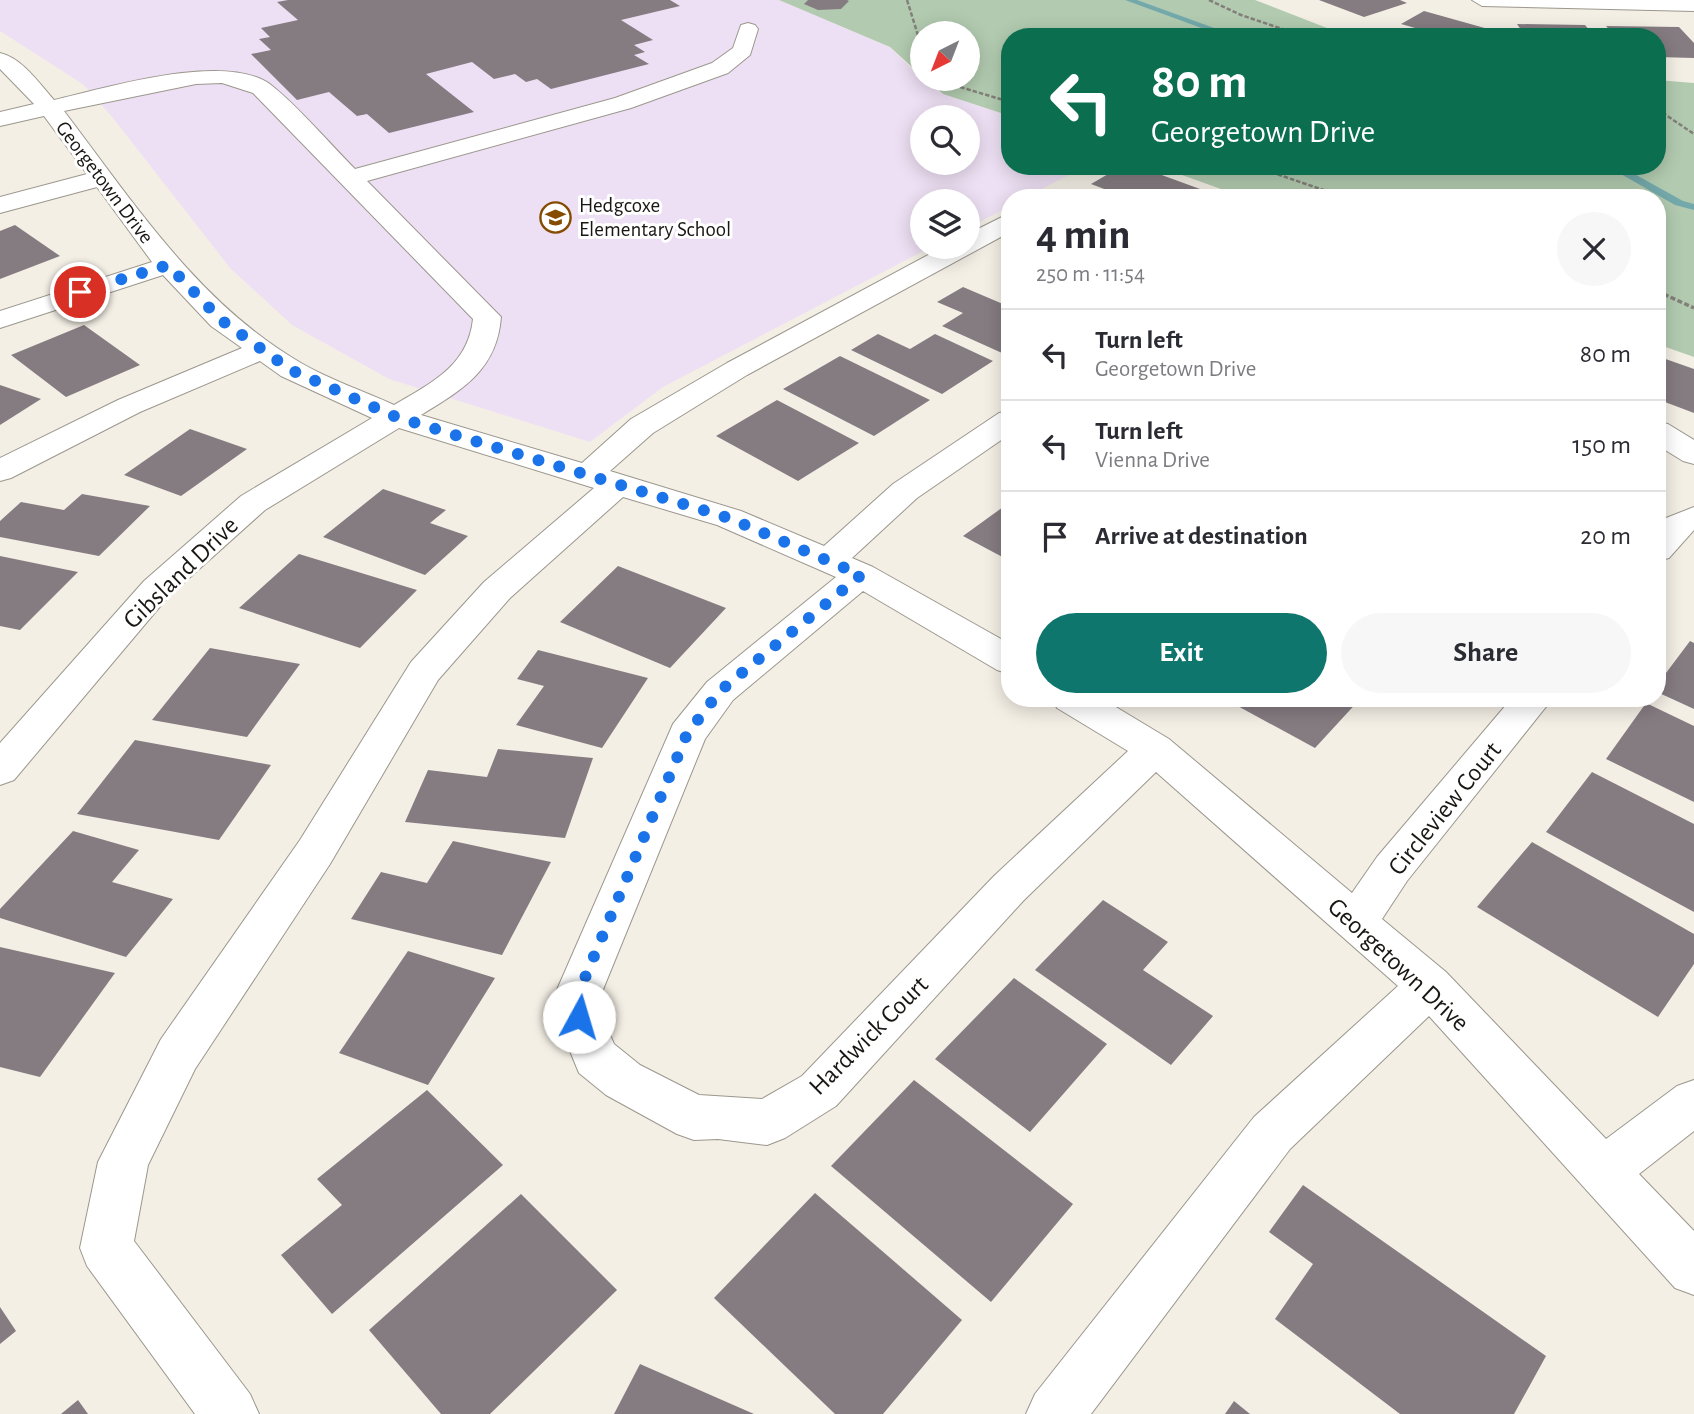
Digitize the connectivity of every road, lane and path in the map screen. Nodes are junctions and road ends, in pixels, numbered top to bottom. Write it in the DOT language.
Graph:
graph roads {
  1 [pos="907,0"];
  2 [pos="1209,0"];
  3 [pos="1482,0"];
  4 [pos="1694,5"];
  5 [pos="914,21"];
  6 [pos="1279,28"];
  7 [pos="748,29"];
  8 [pos="0,59"];
  9 [pos="976,91"];
  10 [pos="1001,99"];
  11 [pos="49,107"];
  12 [pos="1666,115"];
  13 [pos="0,119"];
  14 [pos="1694,134"];
  15 [pos="1277,175"];
  16 [pos="102,178"];
  17 [pos="350,178"];
  18 [pos="1315,189"];
  19 [pos="0,205"];
  20 [pos="1001,226"];
  21 [pos="980,237"];
  22 [pos="940,259"];
  23 [pos="168,265"];
  24 [pos="1666,294"];
  25 [pos="1694,307"];
  26 [pos="0,320"];
  27 [pos="263,350"];
  28 [pos="396,417"];
  29 [pos="1001,427"];
  30 [pos="1666,437"];
  31 [pos="1694,454"];
  32 [pos="0,471"];
  33 [pos="601,480"];
  34 [pos="1694,517"];
  35 [pos="1666,539"];
  36 [pos="845,567"];
  37 [pos="1001,656"];
  38 [pos="1086,707"];
  39 [pos="1527,707"];
  40 [pos="1155,749"];
  41 [pos="0,770"];
  42 [pos="1357,921"];
  43 [pos="1430,986"];
  44 [pos="1694,1102"];
  45 [pos="1603,1171"];
  46 [pos="1694,1269"];
  47 [pos="230,1414"];
  48 [pos="1055,1414"];
  1 -- 5 [label="path"];
  2 -- 6 [label="path"];
  3 -- 4 [label="street"];
  7 -- 17 [label="street"];
  8 -- 11 [label="street, Georgetown Drive"];
  9 -- 10 [label="path"];
  11 -- 13 [label="street"];
  11 -- 16 [label="street, Georgetown Drive"];
  11 -- 17 [label="street"];
  12 -- 14 [label="path"];
  15 -- 18 [label="path"];
  16 -- 19 [label="street"];
  16 -- 23 [label="street, Georgetown Drive"];
  17 -- 28 [label="street, Gibsland Drive"];
  20 -- 21 [label="street"];
  22 -- 33 [label="street"];
  23 -- 26 [label="street"];
  23 -- 27 [label="street, Georgetown Drive"];
  24 -- 25 [label="path"];
  27 -- 28 [label="street, Georgetown Drive"];
  27 -- 32 [label="street"];
  28 -- 33 [label="street, Georgetown Drive"];
  28 -- 41 [label="street, Gibsland Drive"];
  29 -- 36 [label="street, Hardwick Court"];
  30 -- 31 [label="street"];
  33 -- 36 [label="street, Georgetown Drive"];
  33 -- 47 [label="street"];
  34 -- 35 [label="street"];
  36 -- 37 [label="street, Georgetown Drive"];
  36 -- 40 [label="street, Hardwick Court"];
  38 -- 40 [label="street, Georgetown Drive"];
  39 -- 42 [label="street, Circleview Court"];
  40 -- 42 [label="street, Georgetown Drive"];
  42 -- 43 [label="street, Georgetown Drive"];
  43 -- 45 [label="street, Georgetown Drive"];
  43 -- 48 [label="street"];
  44 -- 45 [label="street"];
  45 -- 46 [label="street, Georgetown Drive"];
}
